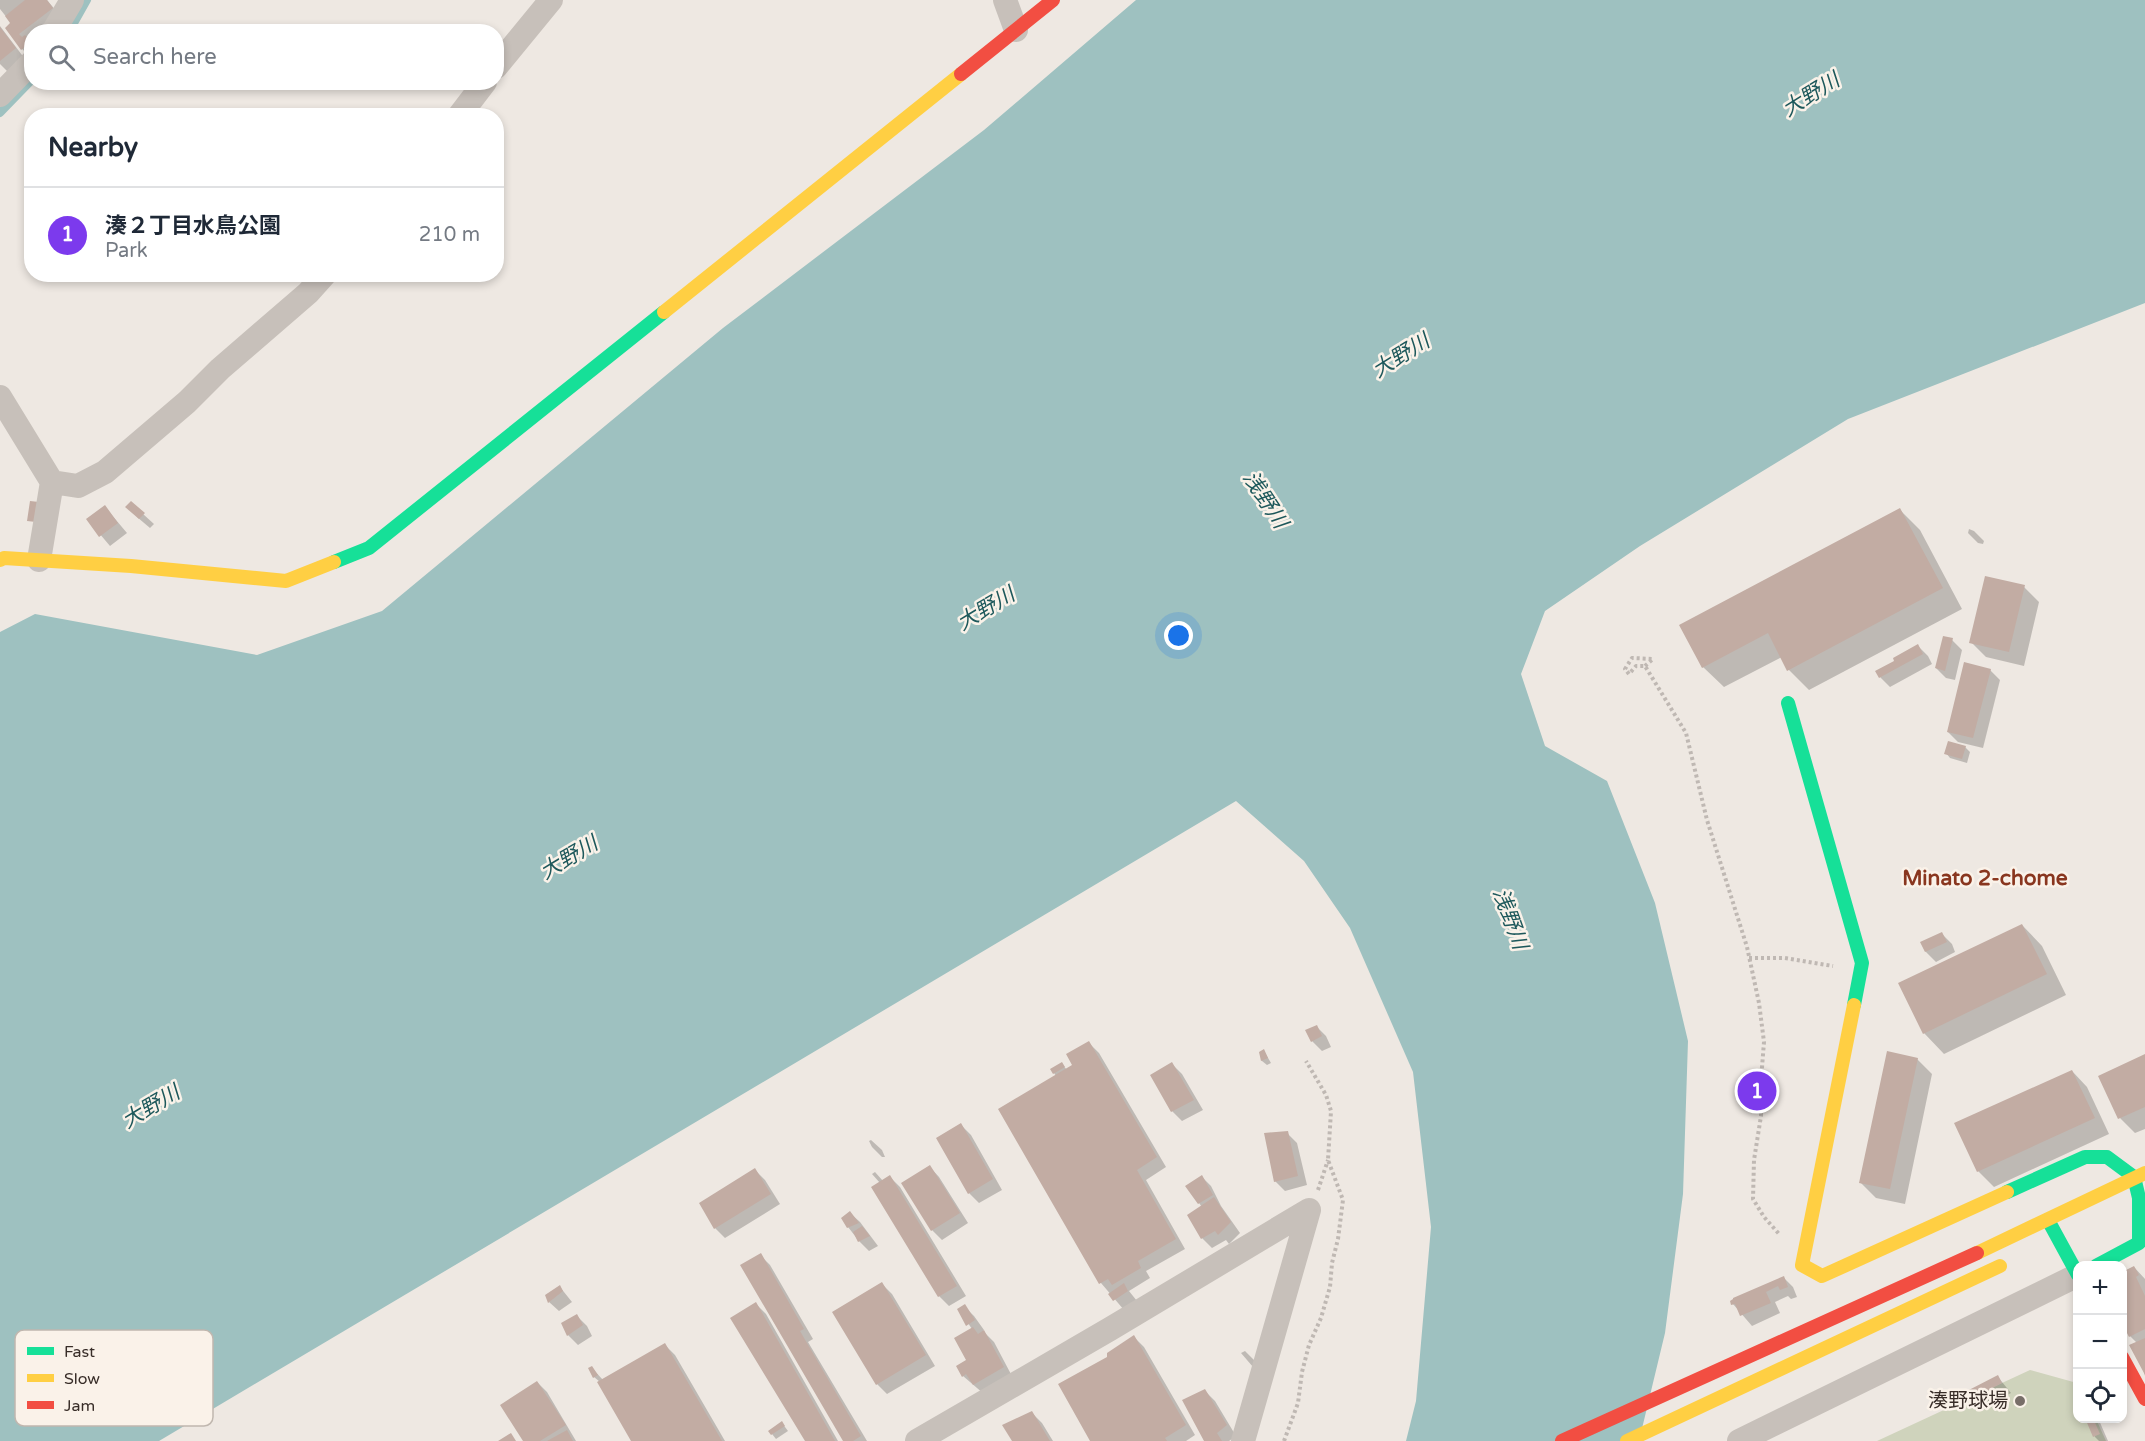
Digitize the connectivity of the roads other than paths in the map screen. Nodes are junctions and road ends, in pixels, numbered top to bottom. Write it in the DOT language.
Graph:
graph roads {
  1 [pos="552,0"];
  2 [pos="1005,0"];
  3 [pos="1053,0"];
  4 [pos="70,2"];
  5 [pos="58,24"];
  6 [pos="1016,30"];
  7 [pos="504,57"];
  8 [pos="24,70"];
  9 [pos="479,90"];
  10 [pos="0,95"];
  11 [pos="465,108"];
  12 [pos="318,282"];
  13 [pos="0,397"];
  14 [pos="52,482"];
  15 [pos="0,560"];
  16 [pos="39,560"];
  17 [pos="1788,704"];
  18 [pos="2139,1175"];
  19 [pos="2138,1199"];
  20 [pos="2048,1220"];
  21 [pos="2016,1259"];
  22 [pos="2105,1261"];
  23 [pos="2073,1266"];
  24 [pos="2073,1277"];
  25 [pos="2127,1366"];
  26 [pos="2145,1399"];
  27 [pos="917,1441"];
  28 [pos="1243,1441"];
  29 [pos="1562,1441"];
  30 [pos="1627,1441"];
  31 [pos="1739,1441"];
  1 -- 7 [label="street"];
  2 -- 6 [label="street"];
  3 -- 6 [label="street"];
  4 -- 5 [label="street"];
  6 -- 16 [label="street"];
  8 -- 10 [label="street"];
  9 -- 11 [label="street"];
  12 -- 14 [label="street"];
  13 -- 14 [label="street"];
  14 -- 16 [label="street"];
  15 -- 16 [label="street"];
  17 -- 18 [label="street"];
  18 -- 19 [label="street"];
  18 -- 20 [label="street"];
  19 -- 22 [label="street"];
  20 -- 23 [label="street"];
  20 -- 29 [label="street"];
  21 -- 30 [label="street"];
  24 -- 31 [label="street"];
  25 -- 26 [label="street"];
  27 -- 28 [label="street"];
}
